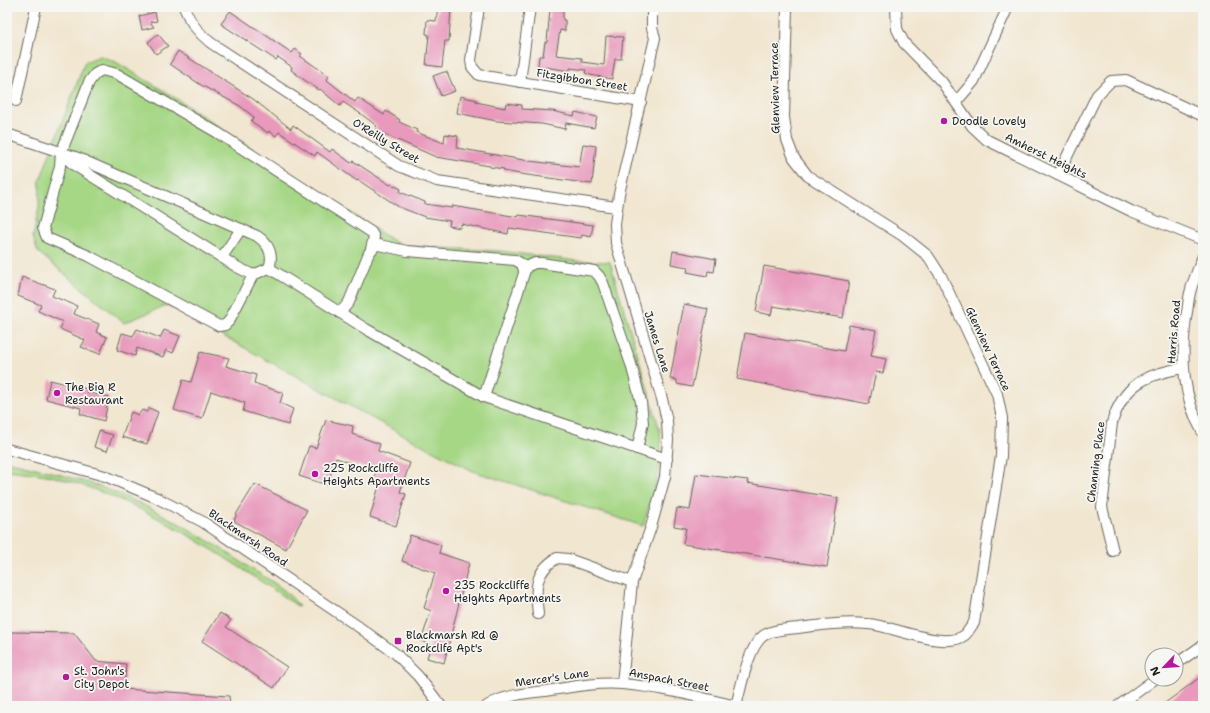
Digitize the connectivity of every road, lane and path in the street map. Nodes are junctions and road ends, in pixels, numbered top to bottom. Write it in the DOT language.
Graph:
graph roads {
  1 [pos="36,7"];
  2 [pos="184,7"];
  3 [pos="479,7"];
  4 [pos="530,7"];
  5 [pos="652,7"];
  6 [pos="787,7"];
  7 [pos="896,7"];
  8 [pos="1008,7"];
  9 [pos="520,82"];
  10 [pos="16,101"];
  11 [pos="641,102"];
  12 [pos="956,102"];
  13 [pos="1203,116"];
  14 [pos="7,134"];
  15 [pos="61,153"];
  16 [pos="1058,176"];
  17 [pos="616,208"];
  18 [pos="241,229"];
  19 [pos="1203,240"];
  20 [pos="372,249"];
  21 [pos="1203,256"];
  22 [pos="222,257"];
  23 [pos="269,268"];
  24 [pos="524,271"];
  25 [pos="254,275"];
  26 [pos="340,313"];
  27 [pos="1183,368"];
  28 [pos="484,397"];
  29 [pos="1203,433"];
  30 [pos="7,449"];
  31 [pos="637,449"];
  32 [pos="667,459"];
  33 [pos="1113,551"];
  34 [pos="632,582"];
  35 [pos="538,614"];
  36 [pos="1203,644"];
  37 [pos="1184,658"];
  38 [pos="622,684"];
  39 [pos="1144,687"];
  40 [pos="441,706"];
  41 [pos="487,706"];
  42 [pos="736,706"];
  43 [pos="1118,706"];
  1 -- 10 [label="street"];
  2 -- 17 [label="street, O'Reilly Street"];
  3 -- 9 [label="street, Fitzgibbon Street"];
  4 -- 9 [label="street, Fitzgibbon Street"];
  5 -- 11 [label="street, James Lane"];
  6 -- 42 [label="street, Glenview Terrace"];
  7 -- 12 [label="street, Amherst Heights"];
  8 -- 12 [label="street"];
  9 -- 11 [label="street, Fitzgibbon Street"];
  11 -- 17 [label="street, James Lane"];
  12 -- 16 [label="street, Amherst Heights"];
  13 -- 16 [label="street"];
  14 -- 15 [label="street"];
  15 -- 18 [label="street"];
  15 -- 20 [label="street"];
  15 -- 22 [label="street"];
  15 -- 25 [label="street"];
  16 -- 19 [label="street, Amherst Heights"];
  17 -- 32 [label="street, James Lane"];
  18 -- 22 [label="street"];
  18 -- 23 [label="street"];
  20 -- 24 [label="street"];
  20 -- 26 [label="street"];
  21 -- 27 [label="street, Harris Road"];
  22 -- 25 [label="street"];
  23 -- 25 [label="street"];
  23 -- 26 [label="street"];
  24 -- 28 [label="street"];
  24 -- 31 [label="street"];
  26 -- 28 [label="street"];
  27 -- 29 [label="street, Harris Road"];
  27 -- 33 [label="street, Channing Place"];
  28 -- 31 [label="street"];
  30 -- 40 [label="street, Blackmarsh Road"];
  31 -- 32 [label="street"];
  32 -- 34 [label="street, James Lane"];
  34 -- 35 [label="street"];
  34 -- 38 [label="street, James Lane"];
  36 -- 37 [label="street"];
  38 -- 41 [label="street, Mercer's Lane"];
  38 -- 42 [label="street, Anspach Street"];
  39 -- 43 [label="street"];
}
